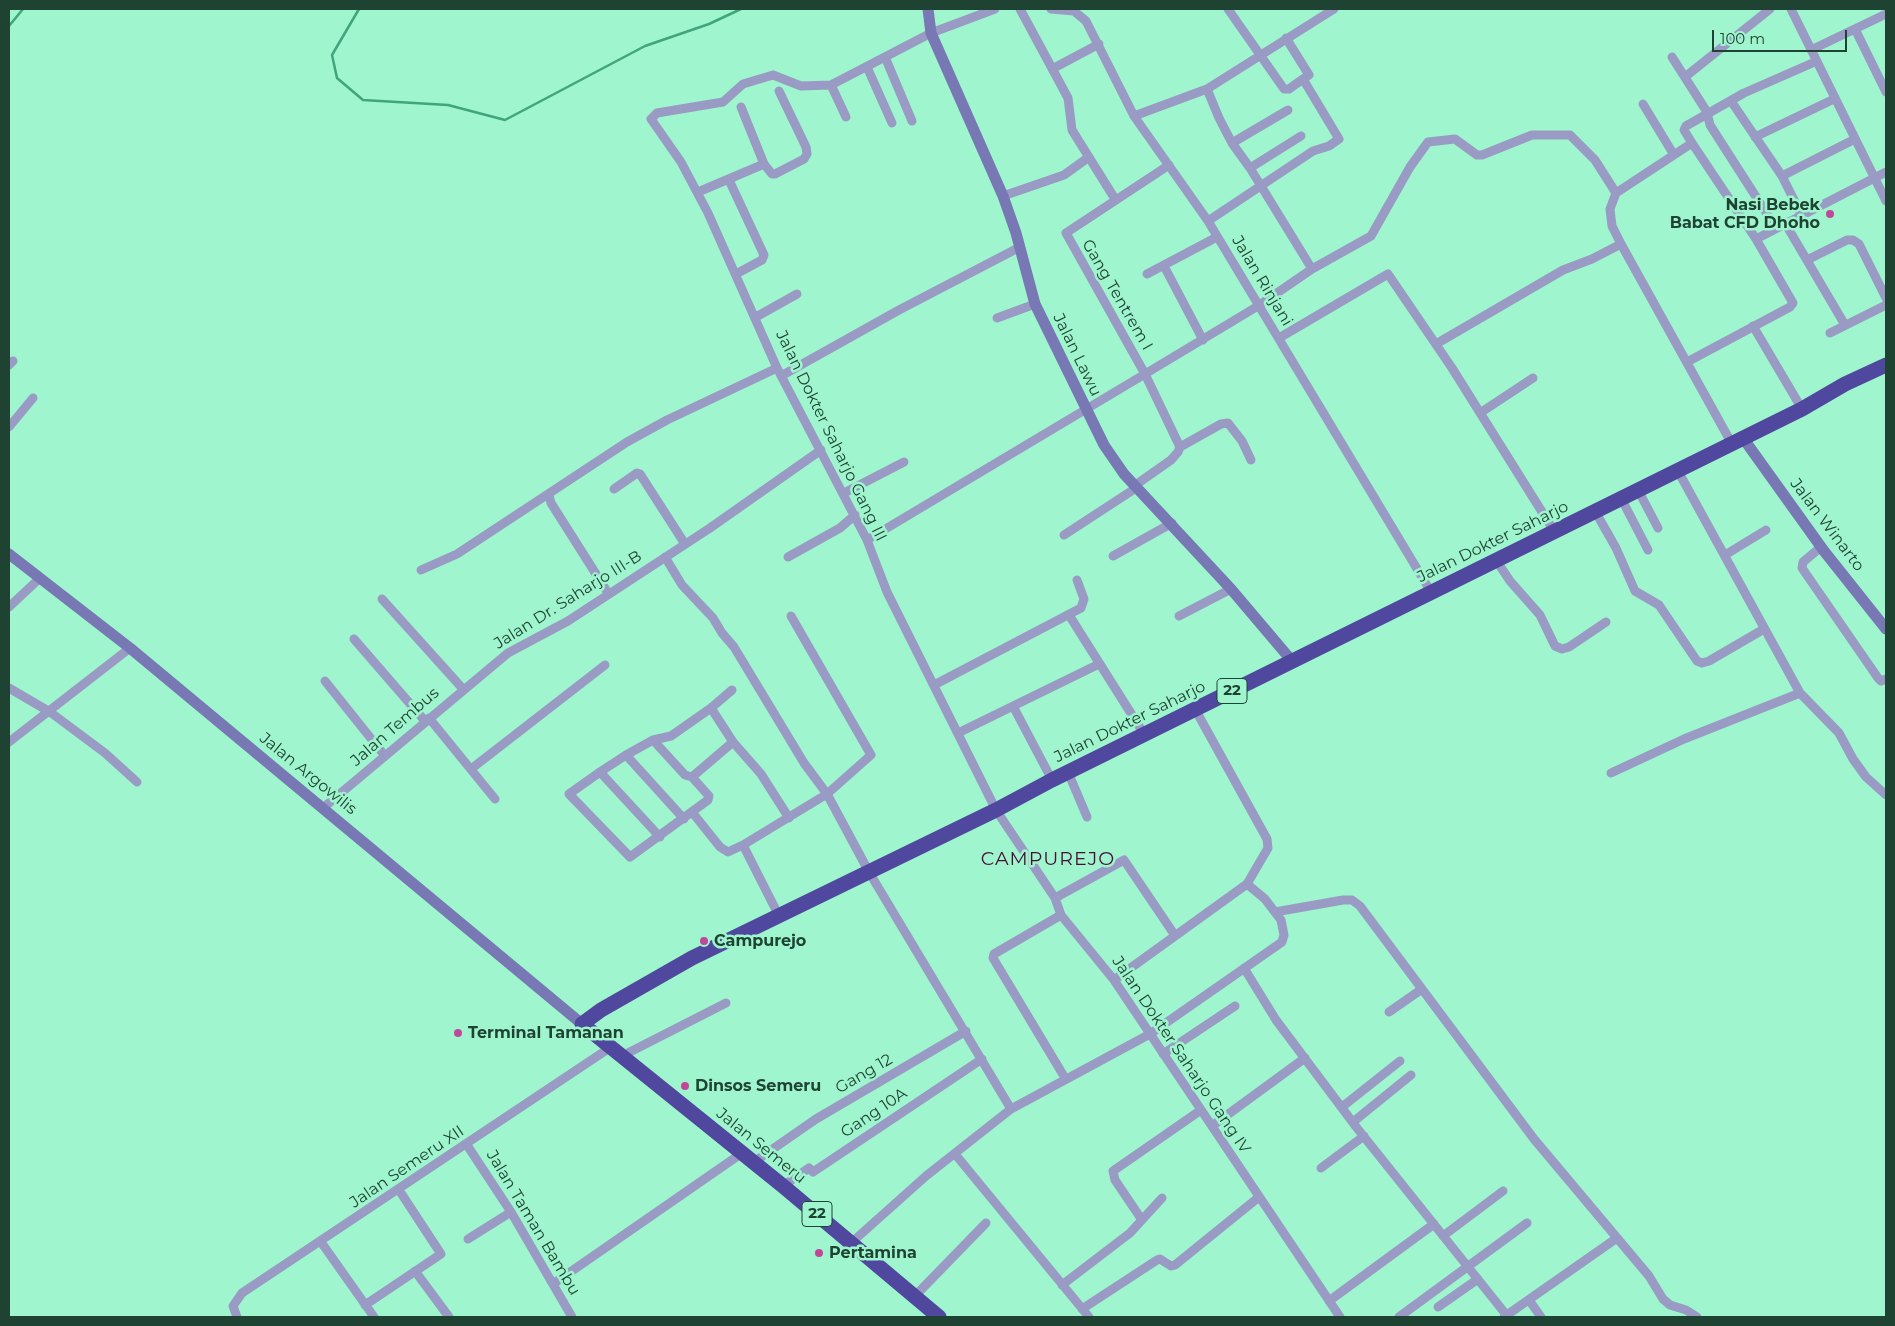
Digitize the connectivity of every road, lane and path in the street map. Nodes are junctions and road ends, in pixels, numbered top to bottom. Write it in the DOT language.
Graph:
graph roads {
  1 [pos="928,9"];
  2 [pos="994,9"];
  3 [pos="1020,9"];
  4 [pos="1051,9"];
  5 [pos="1228,9"];
  6 [pos="1334,9"];
  7 [pos="1770,9"];
  8 [pos="1791,9"];
  9 [pos="1886,14"];
  10 [pos="1855,29"];
  11 [pos="931,33"];
  12 [pos="1286,38"];
  13 [pos="1099,44"];
  14 [pos="1811,50"];
  15 [pos="1258,55"];
  16 [pos="885,57"];
  17 [pos="1672,58"];
  18 [pos="1817,61"];
  19 [pos="867,67"];
  20 [pos="1052,69"];
  21 [pos="1685,78"];
  22 [pos="1303,79"];
  23 [pos="831,85"];
  24 [pos="1207,89"];
  25 [pos="779,91"];
  26 [pos="1886,92"];
  27 [pos="1834,99"];
  28 [pos="1731,101"];
  29 [pos="1643,104"];
  30 [pos="741,107"];
  31 [pos="1288,110"];
  32 [pos="1707,112"];
  33 [pos="846,116"];
  34 [pos="1134,116"];
  35 [pos="912,121"];
  36 [pos="892,123"];
  37 [pos="1301,136"];
  38 [pos="1755,137"];
  39 [pos="1855,139"];
  40 [pos="1232,143"];
  41 [pos="1692,143"];
  42 [pos="1674,155"];
  43 [pos="1089,157"];
  44 [pos="764,164"];
  45 [pos="1169,165"];
  46 [pos="1250,168"];
  47 [pos="1886,172"];
  48 [pos="1782,176"];
  49 [pos="1875,178"];
  50 [pos="729,180"];
  51 [pos="1261,186"];
  52 [pos="698,192"];
  53 [pos="1616,193"];
  54 [pos="1003,196"];
  55 [pos="1115,199"];
  56 [pos="1886,201"];
  57 [pos="1802,216"];
  58 [pos="1208,222"];
  59 [pos="1785,223"];
  60 [pos="1776,228"];
  61 [pos="1218,237"];
  62 [pos="1756,239"];
  63 [pos="1621,244"];
  64 [pos="1020,247"];
  65 [pos="1807,260"];
  66 [pos="1164,266"];
  67 [pos="1312,269"];
  68 [pos="736,274"];
  69 [pos="1147,274"];
  70 [pos="796,294"];
  71 [pos="1886,298"];
  72 [pos="1035,304"];
  73 [pos="1886,305"];
  74 [pos="1258,306"];
  75 [pos="756,317"];
  76 [pos="997,318"];
  77 [pos="1844,325"];
  78 [pos="1753,326"];
  79 [pos="1830,333"];
  80 [pos="1279,338"];
  81 [pos="1203,340"];
  82 [pos="1436,344"];
  83 [pos="1687,362"];
  84 [pos="1886,365"];
  85 [pos="779,372"];
  86 [pos="1145,374"];
  87 [pos="1533,378"];
  88 [pos="33,398"];
  89 [pos="1802,409"];
  90 [pos="1085,410"];
  91 [pos="1480,413"];
  92 [pos="9,427"];
  93 [pos="1738,441"];
  94 [pos="1180,447"];
  95 [pos="821,450"];
  96 [pos="1251,460"];
  97 [pos="904,462"];
  98 [pos="1678,471"];
  99 [pos="1135,487"];
  100 [pos="614,489"];
  101 [pos="1638,490"];
  102 [pos="844,494"];
  103 [pos="549,495"];
  104 [pos="1621,498"];
  105 [pos="1595,511"];
  106 [pos="855,516"];
  107 [pos="1172,523"];
  108 [pos="1658,528"];
  109 [pos="1766,530"];
  110 [pos="1554,531"];
  111 [pos="1064,535"];
  112 [pos="867,540"];
  113 [pos="685,544"];
  114 [pos="1821,547"];
  115 [pos="1648,550"];
  116 [pos="9,554"];
  117 [pos="1725,555"];
  118 [pos="1113,556"];
  119 [pos="665,557"];
  120 [pos="788,557"];
  121 [pos="1496,560"];
  122 [pos="421,570"];
  123 [pos="40,578"];
  124 [pos="1077,580"];
  125 [pos="1231,589"];
  126 [pos="1431,592"];
  127 [pos="608,593"];
  128 [pos="382,599"];
  129 [pos="9,607"];
  130 [pos="1069,615"];
  131 [pos="791,616"];
  132 [pos="1179,616"];
  133 [pos="1606,622"];
  134 [pos="1764,629"];
  135 [pos="1886,629"];
  136 [pos="354,639"];
  137 [pos="130,648"];
  138 [pos="1292,661"];
  139 [pos="1099,664"];
  140 [pos="605,665"];
  141 [pos="487,669"];
  142 [pos="1886,680"];
  143 [pos="325,681"];
  144 [pos="934,685"];
  145 [pos="9,688"];
  146 [pos="463,689"];
  147 [pos="732,690"];
  148 [pos="1800,693"];
  149 [pos="1013,706"];
  150 [pos="710,708"];
  151 [pos="1195,710"];
  152 [pos="50,712"];
  153 [pos="427,720"];
  154 [pos="958,733"];
  155 [pos="1144,734"];
  156 [pos="653,740"];
  157 [pos="9,742"];
  158 [pos="734,742"];
  159 [pos="626,755"];
  160 [pos="385,756"];
  161 [pos="471,769"];
  162 [pos="600,772"];
  163 [pos="1068,772"];
  164 [pos="1611,773"];
  165 [pos="692,777"];
  166 [pos="1052,780"];
  167 [pos="137,782"];
  168 [pos="827,794"];
  169 [pos="1886,795"];
  170 [pos="495,799"];
  171 [pos="323,808"];
  172 [pos="996,810"];
  173 [pos="692,812"];
  174 [pos="1087,817"];
  175 [pos="789,818"];
  176 [pos="684,819"];
  177 [pos="660,837"];
  178 [pos="743,845"];
  179 [pos="869,872"];
  180 [pos="1247,884"];
  181 [pos="1055,898"];
  182 [pos="1275,912"];
  183 [pos="1061,915"];
  184 [pos="779,916"];
  185 [pos="1174,934"];
  186 [pos="1244,968"];
  187 [pos="1114,980"];
  188 [pos="1422,990"];
  189 [pos="726,1002"];
  190 [pos="1236,1006"];
  191 [pos="1389,1012"];
  192 [pos="582,1024"];
  193 [pos="966,1031"];
  194 [pos="1150,1034"];
  195 [pos="617,1051"];
  196 [pos="1163,1054"];
  197 [pos="1305,1058"];
  198 [pos="982,1059"];
  199 [pos="1400,1061"];
  200 [pos="1411,1075"];
  201 [pos="1065,1078"];
  202 [pos="1342,1107"];
  203 [pos="1011,1108"];
  204 [pos="1201,1110"];
  205 [pos="1353,1122"];
  206 [pos="1212,1126"];
  207 [pos="1364,1136"];
  208 [pos="467,1145"];
  209 [pos="954,1154"];
  210 [pos="748,1158"];
  211 [pos="1321,1168"];
  212 [pos="783,1186"];
  213 [pos="399,1190"];
  214 [pos="1503,1191"];
  215 [pos="1259,1197"];
  216 [pos="1162,1198"];
  217 [pos="511,1212"];
  218 [pos="1142,1220"];
  219 [pos="986,1222"];
  220 [pos="1434,1224"];
  221 [pos="1527,1224"];
  222 [pos="1443,1236"];
  223 [pos="1617,1238"];
  224 [pos="468,1239"];
  225 [pos="321,1242"];
  226 [pos="851,1243"];
  227 [pos="1469,1268"];
  228 [pos="415,1271"];
  229 [pos="1478,1279"];
  230 [pos="553,1284"];
  231 [pos="1062,1285"];
  232 [pos="914,1297"];
  233 [pos="1529,1300"];
  234 [pos="1329,1301"];
  235 [pos="365,1305"];
  236 [pos="1438,1307"];
  237 [pos="1082,1309"];
  238 [pos="237,1317"];
  239 [pos="374,1317"];
  240 [pos="449,1317"];
  241 [pos="572,1317"];
  242 [pos="939,1317"];
  243 [pos="1089,1317"];
  244 [pos="1340,1317"];
  245 [pos="1399,1317"];
  246 [pos="1507,1317"];
  247 [pos="1541,1317"];
  248 [pos="1697,1317"];
  1 -- 11 [label="street, Jalan Lawu"];
  2 -- 11 [label="street"];
  3 -- 20 [label="street"];
  4 -- 13 [label="street, Jalan Rinjani"];
  5 -- 15 [label="street"];
  6 -- 12 [label="street"];
  7 -- 21 [label="street"];
  8 -- 14 [label="street"];
  9 -- 10 [label="street"];
  10 -- 14 [label="street"];
  10 -- 26 [label="street"];
  11 -- 16 [label="street"];
  11 -- 54 [label="street, Jalan Lawu"];
  12 -- 15 [label="street"];
  12 -- 22 [label="street"];
  13 -- 20 [label="street"];
  13 -- 34 [label="street, Jalan Rinjani"];
  14 -- 18 [label="street"];
  15 -- 22 [label="street"];
  15 -- 24 [label="street"];
  16 -- 19 [label="street"];
  16 -- 35 [label="street"];
  17 -- 21 [label="street"];
  18 -- 27 [label="street"];
  18 -- 28 [label="street"];
  19 -- 23 [label="street"];
  19 -- 36 [label="street"];
  20 -- 43 [label="street"];
  21 -- 32 [label="street"];
  22 -- 51 [label="street"];
  23 -- 33 [label="street"];
  23 -- 52 [label="street, Jalan Dokter Saharjo Gang III"];
  24 -- 34 [label="street"];
  24 -- 40 [label="street"];
  25 -- 44 [label="street"];
  27 -- 38 [label="street"];
  27 -- 39 [label="street"];
  28 -- 32 [label="street"];
  28 -- 38 [label="street"];
  29 -- 42 [label="street"];
  30 -- 44 [label="street"];
  31 -- 40 [label="street"];
  32 -- 41 [label="street"];
  32 -- 60 [label="street"];
  34 -- 45 [label="street, Jalan Rinjani"];
  37 -- 46 [label="street"];
  38 -- 48 [label="street"];
  39 -- 48 [label="street"];
  39 -- 49 [label="street"];
  40 -- 46 [label="street"];
  41 -- 42 [label="street"];
  41 -- 62 [label="street"];
  42 -- 53 [label="street"];
  43 -- 54 [label="street"];
  43 -- 55 [label="street"];
  44 -- 50 [label="street"];
  45 -- 55 [label="street, Gang Tentrem I"];
  45 -- 58 [label="street, Jalan Rinjani"];
  46 -- 51 [label="street"];
  47 -- 49 [label="street"];
  48 -- 57 [label="street"];
  49 -- 56 [label="street"];
  49 -- 57 [label="street"];
  50 -- 52 [label="street"];
  50 -- 68 [label="street"];
  51 -- 58 [label="street"];
  51 -- 67 [label="street"];
  52 -- 68 [label="street, Jalan Dokter Saharjo Gang III"];
  53 -- 63 [label="street"];
  53 -- 67 [label="street"];
  54 -- 64 [label="street, Jalan Lawu"];
  55 -- 86 [label="street, Gang Tentrem I"];
  57 -- 59 [label="street"];
  58 -- 61 [label="street, Jalan Rinjani"];
  59 -- 60 [label="street"];
  59 -- 65 [label="street"];
  60 -- 62 [label="street"];
  61 -- 66 [label="street"];
  61 -- 74 [label="street, Jalan Rinjani"];
  62 -- 78 [label="street"];
  63 -- 82 [label="street"];
  63 -- 83 [label="street"];
  64 -- 72 [label="street, Jalan Lawu"];
  64 -- 85 [label="street"];
  65 -- 71 [label="street"];
  65 -- 77 [label="street"];
  66 -- 69 [label="street"];
  66 -- 81 [label="street"];
  67 -- 74 [label="street"];
  68 -- 75 [label="street, Jalan Dokter Saharjo Gang III"];
  70 -- 75 [label="street"];
  72 -- 76 [label="street"];
  72 -- 90 [label="street, Jalan Lawu"];
  73 -- 77 [label="street"];
  74 -- 80 [label="street, Jalan Rinjani"];
  74 -- 81 [label="street"];
  75 -- 85 [label="street, Jalan Dokter Saharjo Gang III"];
  77 -- 79 [label="street"];
  78 -- 83 [label="street"];
  78 -- 89 [label="street"];
  80 -- 82 [label="street"];
  80 -- 126 [label="street, Jalan Rinjani"];
  81 -- 86 [label="street"];
  82 -- 91 [label="street"];
  83 -- 93 [label="street"];
  84 -- 89 [label="highway, Jalan Dokter Saharjo / 22"];
  85 -- 95 [label="street, Jalan Dokter Saharjo Gang III"];
  85 -- 103 [label="street"];
  86 -- 90 [label="street"];
  86 -- 94 [label="street"];
  87 -- 91 [label="street"];
  88 -- 92 [label="street"];
  89 -- 93 [label="highway, Jalan Dokter Saharjo / 22"];
  90 -- 99 [label="street, Jalan Lawu"];
  90 -- 112 [label="street"];
  91 -- 110 [label="street"];
  93 -- 98 [label="highway, Jalan Dokter Saharjo / 22"];
  93 -- 114 [label="street, Jalan Winarto"];
  94 -- 96 [label="street"];
  94 -- 99 [label="street"];
  95 -- 102 [label="street, Jalan Dokter Saharjo Gang III"];
  95 -- 113 [label="street, Jalan Dr. Saharjo III-B"];
  97 -- 102 [label="street"];
  98 -- 101 [label="highway, Jalan Dokter Saharjo / 22"];
  98 -- 117 [label="street"];
  99 -- 107 [label="street, Jalan Lawu"];
  99 -- 111 [label="street"];
  100 -- 113 [label="street"];
  101 -- 104 [label="highway, Jalan Dokter Saharjo / 22"];
  101 -- 108 [label="street"];
  102 -- 106 [label="street, Jalan Dokter Saharjo Gang III"];
  103 -- 122 [label="street"];
  103 -- 127 [label="street"];
  104 -- 105 [label="highway, Jalan Dokter Saharjo / 22"];
  104 -- 115 [label="street"];
  105 -- 110 [label="highway, Jalan Dokter Saharjo / 22"];
  105 -- 134 [label="street"];
  106 -- 112 [label="street, Jalan Dokter Saharjo Gang III"];
  106 -- 120 [label="street"];
  107 -- 118 [label="street"];
  107 -- 125 [label="street, Jalan Lawu"];
  109 -- 117 [label="street"];
  110 -- 121 [label="highway, Jalan Dokter Saharjo / 22"];
  112 -- 144 [label="street, Jalan Dokter Saharjo Gang III"];
  113 -- 119 [label="street, Jalan Dr. Saharjo III-B"];
  114 -- 135 [label="street, Jalan Winarto"];
  114 -- 142 [label="street"];
  116 -- 123 [label="street, Jalan Argowilis"];
  117 -- 134 [label="street"];
  119 -- 127 [label="street, Jalan Dr. Saharjo III-B"];
  119 -- 168 [label="street"];
  121 -- 126 [label="highway, Jalan Dokter Saharjo / 22"];
  121 -- 133 [label="street"];
  123 -- 129 [label="street"];
  123 -- 137 [label="street, Jalan Argowilis"];
  124 -- 130 [label="street"];
  125 -- 132 [label="street"];
  125 -- 138 [label="street, Jalan Lawu"];
  126 -- 138 [label="highway, Jalan Dokter Saharjo / 22"];
  127 -- 141 [label="street, Jalan Dr. Saharjo III-B"];
  128 -- 146 [label="street"];
  130 -- 139 [label="street"];
  130 -- 144 [label="street"];
  131 -- 168 [label="street"];
  134 -- 148 [label="street"];
  136 -- 153 [label="street"];
  137 -- 152 [label="street"];
  137 -- 171 [label="street, Jalan Argowilis"];
  138 -- 151 [label="highway, Jalan Dokter Saharjo / 22"];
  139 -- 149 [label="street"];
  139 -- 155 [label="street"];
  140 -- 161 [label="street"];
  141 -- 146 [label="street, Jalan Tembus"];
  143 -- 160 [label="street"];
  144 -- 154 [label="street, Jalan Dokter Saharjo Gang III"];
  145 -- 152 [label="street"];
  146 -- 153 [label="street, Jalan Tembus"];
  147 -- 150 [label="street"];
  148 -- 164 [label="street"];
  148 -- 169 [label="street"];
  149 -- 154 [label="street"];
  149 -- 166 [label="street"];
  150 -- 156 [label="street"];
  150 -- 158 [label="street"];
  151 -- 155 [label="highway, Jalan Dokter Saharjo / 22"];
  151 -- 180 [label="street"];
  152 -- 157 [label="street"];
  152 -- 167 [label="street"];
  153 -- 160 [label="street, Jalan Tembus"];
  153 -- 161 [label="street"];
  154 -- 172 [label="street, Jalan Dokter Saharjo Gang III"];
  155 -- 163 [label="highway, Jalan Dokter Saharjo / 22"];
  156 -- 159 [label="street"];
  156 -- 165 [label="street"];
  158 -- 165 [label="street"];
  158 -- 175 [label="street"];
  159 -- 162 [label="street"];
  159 -- 176 [label="street"];
  160 -- 171 [label="street, Jalan Tembus"];
  161 -- 170 [label="street"];
  162 -- 177 [label="street"];
  162 -- 177 [label="street"];
  163 -- 166 [label="highway, Jalan Dokter Saharjo / 22"];
  163 -- 174 [label="street"];
  165 -- 173 [label="street"];
  166 -- 172 [label="highway, Jalan Dokter Saharjo / 22"];
  168 -- 175 [label="street"];
  168 -- 179 [label="street"];
  171 -- 192 [label="street, Jalan Argowilis"];
  172 -- 179 [label="highway, Jalan Dokter Saharjo / 22"];
  172 -- 181 [label="street, Jalan Dokter Saharjo Gang IV"];
  173 -- 176 [label="street"];
  173 -- 178 [label="street"];
  175 -- 178 [label="street"];
  176 -- 177 [label="street"];
  178 -- 184 [label="street"];
  179 -- 184 [label="highway, Jalan Dokter Saharjo / 22"];
  179 -- 193 [label="street"];
  180 -- 182 [label="street"];
  180 -- 185 [label="street"];
  181 -- 183 [label="street, Jalan Dokter Saharjo Gang IV"];
  181 -- 185 [label="street"];
  182 -- 186 [label="street"];
  182 -- 188 [label="street"];
  183 -- 187 [label="street, Jalan Dokter Saharjo Gang IV"];
  183 -- 201 [label="street"];
  184 -- 192 [label="highway, Jalan Dokter Saharjo / 22"];
  185 -- 187 [label="street"];
  186 -- 194 [label="street"];
  186 -- 197 [label="street"];
  187 -- 194 [label="street, Jalan Dokter Saharjo Gang IV"];
  188 -- 191 [label="street"];
  188 -- 223 [label="street"];
  189 -- 195 [label="street, Jalan Semeru XII"];
  190 -- 196 [label="street"];
  192 -- 195 [label="highway, Jalan Semeru / 22"];
  193 -- 198 [label="street"];
  193 -- 210 [label="street, Gang 12"];
  194 -- 196 [label="street, Jalan Dokter Saharjo Gang IV"];
  194 -- 201 [label="street"];
  195 -- 208 [label="street, Jalan Semeru XII"];
  195 -- 210 [label="highway, Jalan Semeru / 22"];
  196 -- 204 [label="street, Jalan Dokter Saharjo Gang IV"];
  197 -- 202 [label="street"];
  197 -- 206 [label="street"];
  198 -- 203 [label="street"];
  198 -- 212 [label="street, Gang 10A"];
  199 -- 202 [label="street"];
  200 -- 205 [label="street"];
  201 -- 203 [label="street"];
  202 -- 205 [label="street"];
  203 -- 209 [label="street"];
  204 -- 206 [label="street, Jalan Dokter Saharjo Gang IV"];
  204 -- 218 [label="street"];
  205 -- 207 [label="street"];
  206 -- 215 [label="street, Jalan Dokter Saharjo Gang IV"];
  207 -- 211 [label="street"];
  207 -- 220 [label="street"];
  208 -- 213 [label="street, Jalan Semeru XII"];
  208 -- 217 [label="street, Jalan Taman Bambu"];
  209 -- 226 [label="street"];
  209 -- 231 [label="street"];
  210 -- 212 [label="highway, Jalan Semeru / 22"];
  210 -- 230 [label="street, Gang 12"];
  212 -- 226 [label="highway, Jalan Semeru / 22"];
  213 -- 225 [label="street, Jalan Semeru XII"];
  213 -- 228 [label="street"];
  214 -- 222 [label="street"];
  215 -- 234 [label="street, Jalan Dokter Saharjo Gang IV"];
  215 -- 237 [label="street"];
  216 -- 218 [label="street"];
  217 -- 224 [label="street"];
  217 -- 230 [label="street, Jalan Taman Bambu"];
  218 -- 231 [label="street"];
  219 -- 232 [label="street"];
  220 -- 222 [label="street"];
  220 -- 234 [label="street"];
  221 -- 227 [label="street"];
  222 -- 227 [label="street"];
  223 -- 233 [label="street"];
  223 -- 248 [label="street"];
  225 -- 235 [label="street"];
  225 -- 238 [label="street, Jalan Semeru XII"];
  226 -- 232 [label="highway, Jalan Semeru / 22"];
  227 -- 229 [label="street"];
  227 -- 245 [label="street"];
  228 -- 235 [label="street"];
  228 -- 240 [label="street"];
  229 -- 236 [label="street"];
  229 -- 246 [label="street"];
  230 -- 241 [label="street, Jalan Taman Bambu"];
  231 -- 237 [label="street"];
  232 -- 242 [label="highway, Jalan Semeru / 22"];
  233 -- 246 [label="street"];
  233 -- 247 [label="street"];
  234 -- 244 [label="street, Jalan Dokter Saharjo Gang IV"];
  235 -- 239 [label="street"];
  237 -- 243 [label="street"];
}
